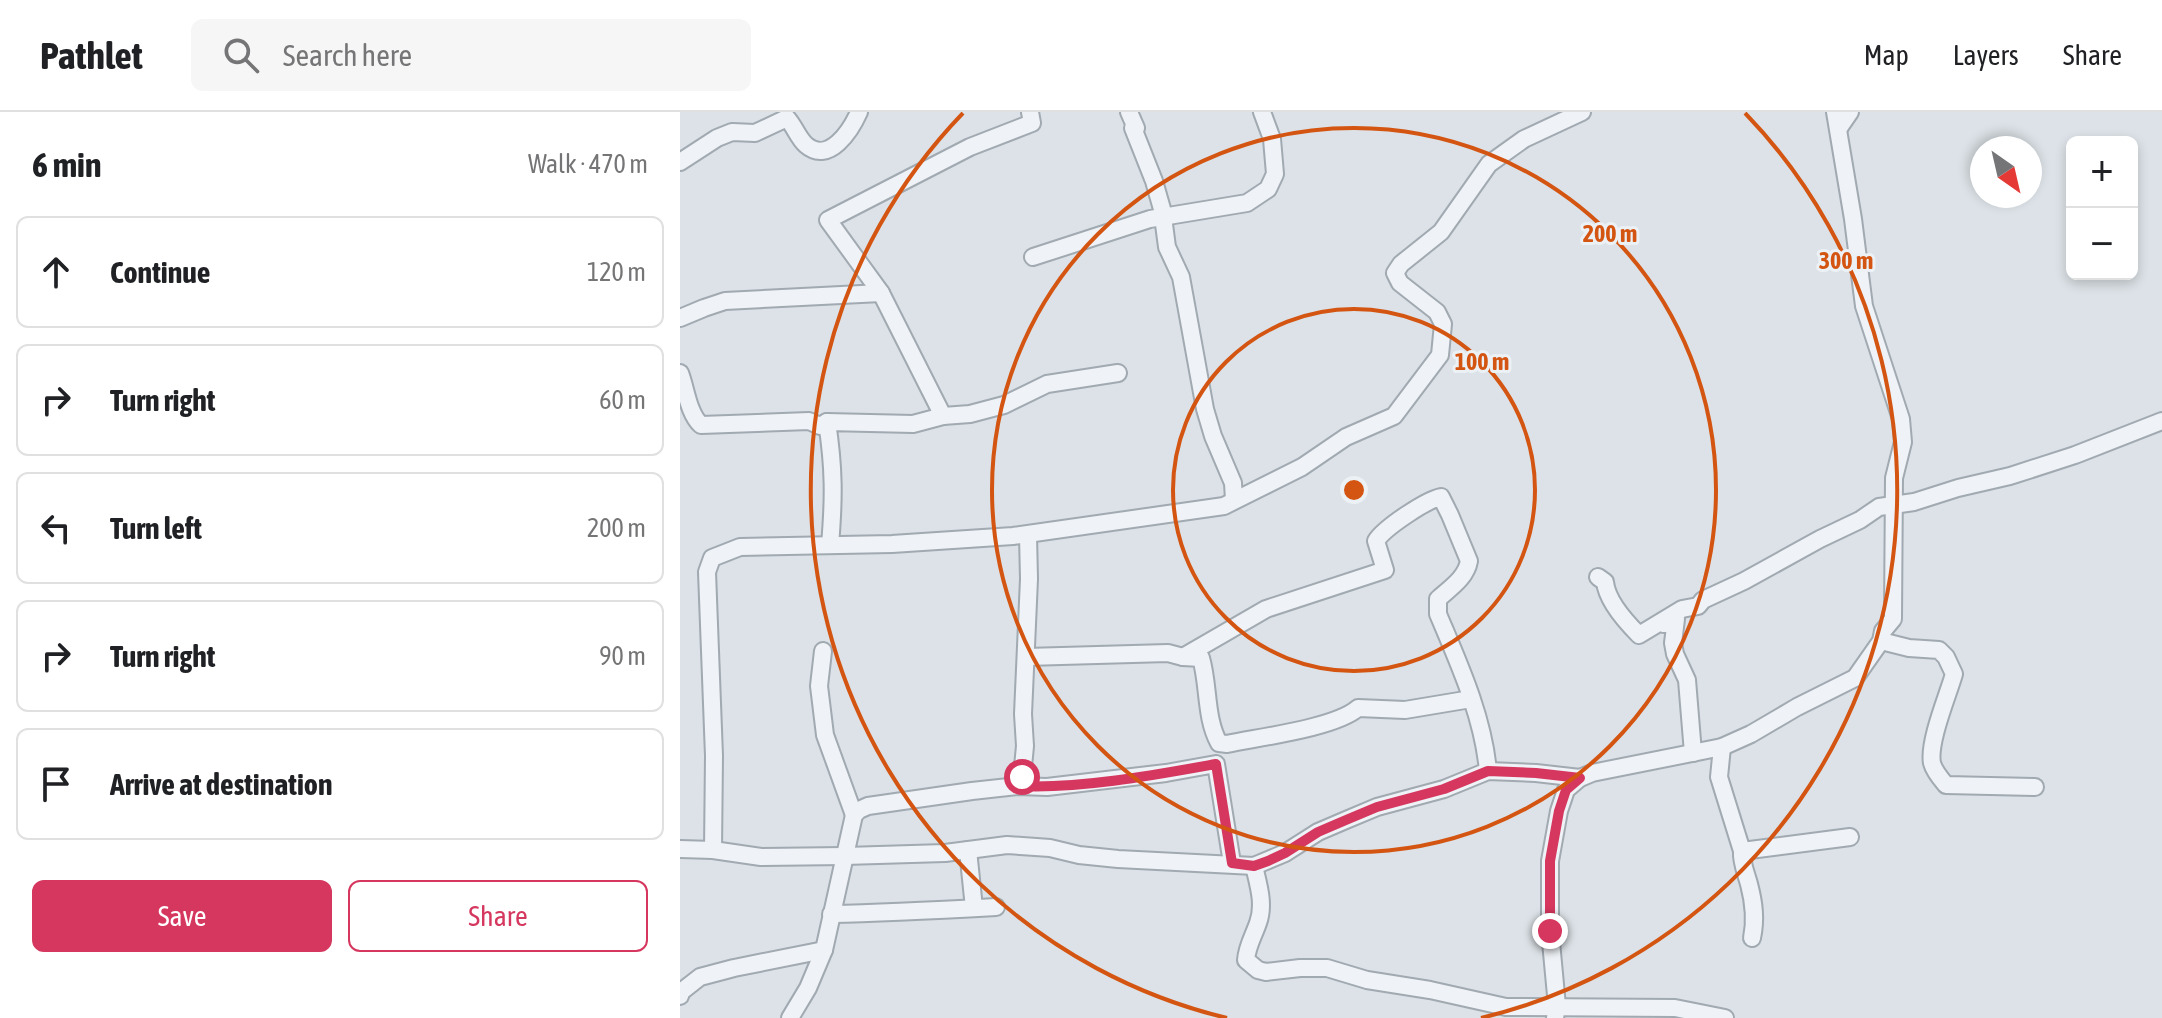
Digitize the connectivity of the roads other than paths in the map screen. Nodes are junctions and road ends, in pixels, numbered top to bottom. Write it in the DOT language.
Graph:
graph roads {
  1 [pos="859,112"];
  2 [pos="1030,112"];
  3 [pos="1129,112"];
  4 [pos="1262,112"];
  5 [pos="1582,112"];
  6 [pos="1850,112"];
  7 [pos="1837,120"];
  8 [pos="680,162"];
  9 [pos="1162,218"];
  10 [pos="1033,257"];
  11 [pos="881,293"];
  12 [pos="680,318"];
  13 [pos="680,373"];
  14 [pos="1118,373"];
  15 [pos="943,416"];
  16 [pos="2162,421"];
  17 [pos="827,422"];
  18 [pos="1233,483"];
  19 [pos="1250,494"];
  20 [pos="1234,500"];
  21 [pos="1894,503"];
  22 [pos="1028,535"];
  23 [pos="830,545"];
  24 [pos="1598,577"];
  25 [pos="1639,635"];
  26 [pos="1881,641"];
  27 [pos="823,651"];
  28 [pos="1026,657"];
  29 [pos="1183,657"];
  30 [pos="1471,699"];
  31 [pos="1722,747"];
  32 [pos="1693,753"];
  33 [pos="1488,771"];
  34 [pos="1580,778"];
  35 [pos="1018,786"];
  36 [pos="2035,787"];
  37 [pos="853,809"];
  38 [pos="1850,837"];
  39 [pos="680,849"];
  40 [pos="713,850"];
  41 [pos="968,850"];
  42 [pos="1742,851"];
  43 [pos="845,856"];
  44 [pos="1232,863"];
  45 [pos="1254,866"];
  46 [pos="996,907"];
  47 [pos="974,908"];
  48 [pos="831,914"];
  49 [pos="1752,938"];
  50 [pos="824,950"];
  51 [pos="680,996"];
  52 [pos="1556,1012"];
  53 [pos="790,1018"];
  54 [pos="1725,1018"];
  1 -- 8 [label="street"];
  2 -- 11 [label="street"];
  3 -- 9 [label="street"];
  4 -- 9 [label="street"];
  5 -- 19 [label="street"];
  6 -- 7 [label="street"];
  7 -- 21 [label="street"];
  9 -- 10 [label="street"];
  9 -- 18 [label="street"];
  11 -- 12 [label="street"];
  11 -- 15 [label="street"];
  13 -- 17 [label="street"];
  14 -- 15 [label="street"];
  15 -- 17 [label="street"];
  16 -- 21 [label="street"];
  17 -- 23 [label="street"];
  18 -- 19 [label="street"];
  18 -- 20 [label="street"];
  19 -- 20 [label="street"];
  20 -- 22 [label="street"];
  21 -- 25 [label="street"];
  21 -- 26 [label="street"];
  22 -- 23 [label="street"];
  22 -- 28 [label="street"];
  23 -- 40 [label="street"];
  24 -- 25 [label="street"];
  25 -- 32 [label="street"];
  26 -- 31 [label="street"];
  26 -- 36 [label="street"];
  27 -- 37 [label="street"];
  28 -- 29 [label="street"];
  28 -- 35 [label="street"];
  29 -- 30 [label="street"];
  29 -- 30 [label="street"];
  30 -- 33 [label="street"];
  31 -- 32 [label="street"];
  31 -- 42 [label="street"];
  32 -- 34 [label="street"];
  33 -- 34 [label="street"];
  33 -- 45 [label="street"];
  34 -- 52 [label="street"];
  35 -- 37 [label="street"];
  35 -- 44 [label="street"];
  37 -- 43 [label="street"];
  38 -- 42 [label="street"];
  39 -- 40 [label="street"];
  40 -- 43 [label="street"];
  41 -- 43 [label="street"];
  41 -- 44 [label="street"];
  41 -- 47 [label="street"];
  42 -- 49 [label="street"];
  43 -- 48 [label="street"];
  44 -- 45 [label="street"];
  45 -- 52 [label="street"];
  46 -- 47 [label="street"];
  47 -- 48 [label="street"];
  48 -- 50 [label="street"];
  50 -- 51 [label="street"];
  50 -- 53 [label="street"];
  52 -- 54 [label="street"];
}
